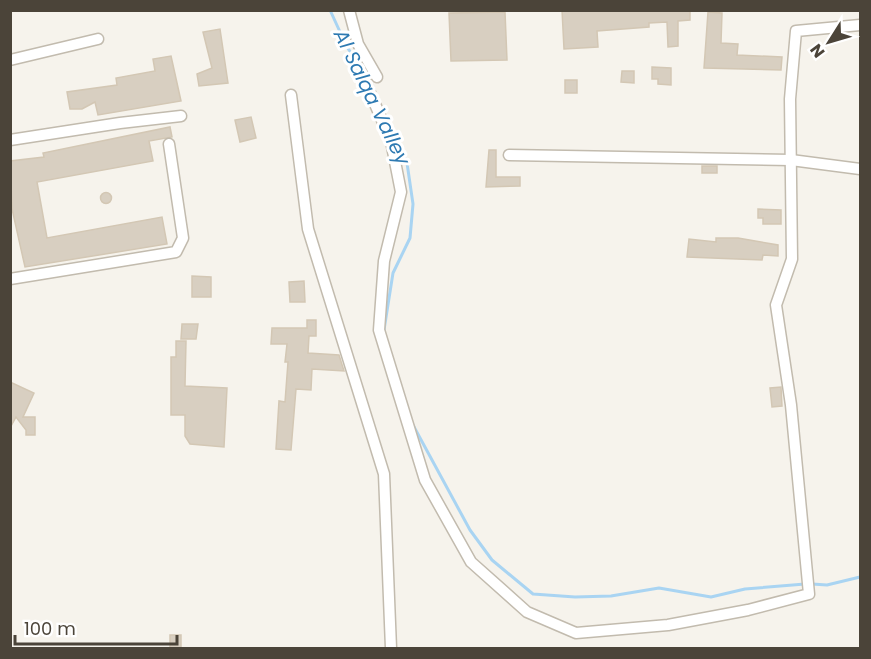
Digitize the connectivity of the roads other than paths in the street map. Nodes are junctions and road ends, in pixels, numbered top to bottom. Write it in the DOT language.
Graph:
graph roads {
  1 [pos="349,10"];
  2 [pos="861,26"];
  3 [pos="98,39"];
  4 [pos="10,60"];
  5 [pos="377,76"];
  6 [pos="365,81"];
  7 [pos="291,95"];
  8 [pos="181,116"];
  9 [pos="10,140"];
  10 [pos="169,144"];
  11 [pos="509,155"];
  12 [pos="791,160"];
  13 [pos="861,169"];
  14 [pos="10,279"];
  15 [pos="391,648"];
  1 -- 5 [label="street"];
  2 -- 12 [label="street"];
  3 -- 4 [label="street"];
  6 -- 12 [label="street"];
  7 -- 15 [label="street"];
  8 -- 9 [label="street"];
  10 -- 14 [label="street"];
  11 -- 12 [label="street"];
  12 -- 13 [label="street"];
}
